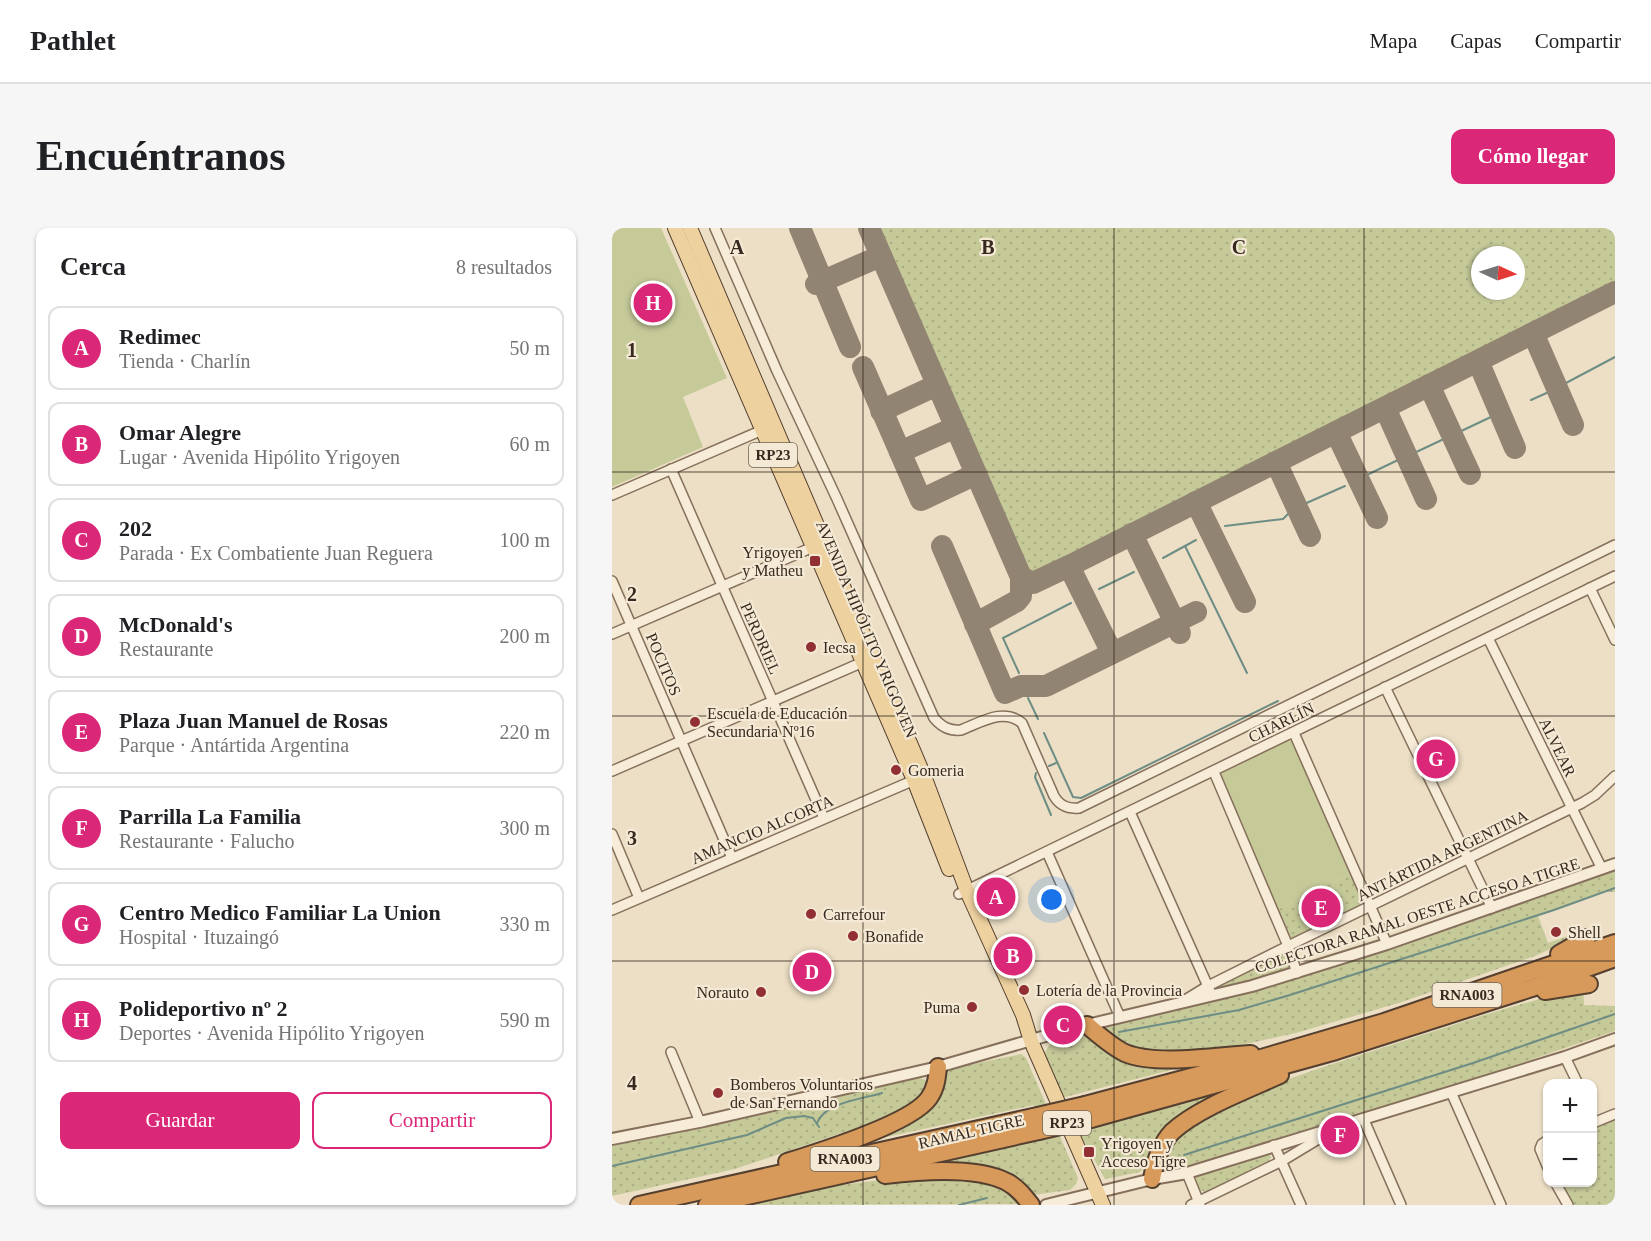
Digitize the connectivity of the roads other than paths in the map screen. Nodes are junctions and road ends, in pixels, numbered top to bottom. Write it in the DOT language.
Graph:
graph roads {
  1 [pos="675,228"];
  2 [pos="690,228"];
  3 [pos="715,228"];
  4 [pos="768,427"];
  5 [pos="671,469"];
  6 [pos="612,495"];
  7 [pos="1615,545"];
  8 [pos="813,547"];
  9 [pos="1615,576"];
  10 [pos="612,581"];
  11 [pos="835,581"];
  12 [pos="722,586"];
  13 [pos="1590,588"];
  14 [pos="631,626"];
  15 [pos="612,634"];
  16 [pos="1488,638"];
  17 [pos="1615,640"];
  18 [pos="863,662"];
  19 [pos="1385,687"];
  20 [pos="773,701"];
  21 [pos="1294,733"];
  22 [pos="681,741"];
  23 [pos="612,771"];
  24 [pos="1214,772"];
  25 [pos="1615,776"];
  26 [pos="919,778"];
  27 [pos="1572,808"];
  28 [pos="1130,812"];
  29 [pos="824,818"];
  30 [pos="612,834"];
  31 [pos="1047,852"];
  32 [pos="732,858"];
  33 [pos="1469,859"];
  34 [pos="1615,864"];
  35 [pos="1602,869"];
  36 [pos="963,892"];
  37 [pos="639,898"];
  38 [pos="1371,906"];
  39 [pos="1492,908"];
  40 [pos="612,910"];
  41 [pos="1587,938"];
  42 [pos="1615,943"];
  43 [pos="1387,944"];
  44 [pos="1288,946"];
  45 [pos="1615,957"];
  46 [pos="1297,973"];
  47 [pos="1508,981"];
  48 [pos="1588,984"];
  49 [pos="1210,991"];
  50 [pos="1497,999"];
  51 [pos="1120,1017"];
  52 [pos="1087,1025"];
  53 [pos="1615,1039"];
  54 [pos="1031,1041"];
  55 [pos="1317,1042"];
  56 [pos="1336,1051"];
  57 [pos="671,1052"];
  58 [pos="1565,1057"];
  59 [pos="938,1067"];
  60 [pos="1576,1079"];
  61 [pos="1451,1092"];
  62 [pos="1088,1112"];
  63 [pos="1615,1114"];
  64 [pos="1597,1118"];
  65 [pos="1364,1120"];
  66 [pos="700,1122"];
  67 [pos="1036,1124"];
  68 [pos="1337,1128"];
  69 [pos="612,1139"];
  70 [pos="1274,1145"];
  71 [pos="1282,1161"];
  72 [pos="1187,1173"];
  73 [pos="1152,1179"];
  74 [pos="794,1185"];
  75 [pos="1558,1187"];
  76 [pos="1097,1192"];
  77 [pos="657,1201"];
  78 [pos="1196,1204"];
  79 [pos="639,1205"];
  80 [pos="707,1205"];
  81 [pos="1031,1205"];
  82 [pos="1046,1205"];
  83 [pos="1103,1205"];
  84 [pos="1301,1205"];
  85 [pos="1401,1205"];
  86 [pos="1501,1205"];
  87 [pos="1568,1205"];
  1 -- 4 [label="main road, AVENIDA HIPÓLITO YRIGOYEN / RP23"];
  2 -- 4 [label="main road, AVENIDA HIPÓLITO YRIGOYEN / RP23"];
  3 -- 7 [label="street"];
  4 -- 5 [label="street"];
  4 -- 8 [label="main road, AVENIDA HIPÓLITO YRIGOYEN / RP23"];
  4 -- 11 [label="main road, AVENIDA HIPÓLITO YRIGOYEN / RP23"];
  5 -- 6 [label="street"];
  5 -- 12 [label="street, PERDRIEL"];
  8 -- 11 [label="main road, AVENIDA HIPÓLITO YRIGOYEN / RP23"];
  8 -- 12 [label="street"];
  9 -- 13 [label="street, CHARLÍN"];
  10 -- 14 [label="street, POCITOS"];
  11 -- 18 [label="main road, AVENIDA HIPÓLITO YRIGOYEN / RP23"];
  11 -- 26 [label="main road, AVENIDA HIPÓLITO YRIGOYEN / RP23"];
  12 -- 14 [label="street"];
  12 -- 20 [label="street, PERDRIEL"];
  13 -- 16 [label="street, CHARLÍN"];
  13 -- 17 [label="street"];
  14 -- 15 [label="street"];
  14 -- 22 [label="street, POCITOS"];
  16 -- 19 [label="street, CHARLÍN"];
  16 -- 27 [label="street, ALVEAR"];
  18 -- 20 [label="street"];
  18 -- 26 [label="main road, AVENIDA HIPÓLITO YRIGOYEN / RP23"];
  19 -- 21 [label="street, CHARLÍN"];
  19 -- 33 [label="street"];
  20 -- 22 [label="street"];
  20 -- 29 [label="street, PERDRIEL"];
  21 -- 24 [label="street, CHARLÍN"];
  21 -- 38 [label="street"];
  22 -- 23 [label="street"];
  22 -- 32 [label="street, POCITOS"];
  24 -- 28 [label="street, CHARLÍN"];
  24 -- 44 [label="street"];
  25 -- 27 [label="street, ANTÁRTIDA ARGENTINA"];
  26 -- 29 [label="street, AMANCIO ALCORTA"];
  26 -- 36 [label="main road, AVENIDA HIPÓLITO YRIGOYEN / RP23"];
  27 -- 33 [label="street, ANTÁRTIDA ARGENTINA"];
  27 -- 35 [label="street, ALVEAR"];
  28 -- 31 [label="street, CHARLÍN"];
  28 -- 49 [label="street"];
  29 -- 32 [label="street, AMANCIO ALCORTA"];
  30 -- 37 [label="street"];
  31 -- 36 [label="street, CHARLÍN"];
  31 -- 51 [label="street"];
  32 -- 37 [label="street, AMANCIO ALCORTA"];
  33 -- 38 [label="street, ANTÁRTIDA ARGENTINA"];
  33 -- 39 [label="street"];
  34 -- 35 [label="street, COLECTORA RAMAL OESTE ACCESO A TIGRE"];
  35 -- 39 [label="street, COLECTORA RAMAL OESTE ACCESO A TIGRE"];
  36 -- 54 [label="main road, AVENIDA HIPÓLITO YRIGOYEN / RP23"];
  37 -- 40 [label="street, AMANCIO ALCORTA"];
  38 -- 43 [label="street"];
  38 -- 44 [label="street, ANTÁRTIDA ARGENTINA"];
  39 -- 43 [label="street, COLECTORA RAMAL OESTE ACCESO A TIGRE"];
  41 -- 47 [label="highway"];
  42 -- 47 [label="highway, RNA003"];
  43 -- 46 [label="street, COLECTORA RAMAL OESTE ACCESO A TIGRE"];
  44 -- 46 [label="street"];
  44 -- 49 [label="street, ANTÁRTIDA ARGENTINA"];
  45 -- 50 [label="highway, RNA003"];
  46 -- 49 [label="street, COLECTORA RAMAL OESTE ACCESO A TIGRE"];
  47 -- 55 [label="highway, RNA003"];
  48 -- 50 [label="highway"];
  49 -- 51 [label="street, COLECTORA RAMAL OESTE ACCESO A TIGRE"];
  50 -- 56 [label="highway, RNA003"];
  51 -- 52 [label="street, COLECTORA RAMAL OESTE ACCESO A TIGRE"];
  52 -- 54 [label="street, COLECTORA RAMAL OESTE ACCESO A TIGRE"];
  52 -- 55 [label="highway"];
  53 -- 58 [label="street"];
  54 -- 59 [label="street, COLECTORA RAMAL OESTE ACCESO A TIGRE"];
  54 -- 76 [label="main road, AVENIDA HIPÓLITO YRIGOYEN / RP23"];
  55 -- 62 [label="highway, RAMAL TIGRE / RNA003"];
  56 -- 62 [label="highway, RAMAL TIGRE / RNA003"];
  56 -- 73 [label="highway"];
  57 -- 66 [label="street"];
  58 -- 60 [label="street"];
  58 -- 61 [label="street"];
  59 -- 66 [label="street, COLECTORA RAMAL OESTE ACCESO A TIGRE"];
  59 -- 77 [label="highway"];
  61 -- 65 [label="street"];
  61 -- 86 [label="street"];
  62 -- 67 [label="highway, RAMAL TIGRE / RNA003, bridge"];
  63 -- 64 [label="street"];
  65 -- 68 [label="street"];
  65 -- 85 [label="street"];
  66 -- 69 [label="street, COLECTORA RAMAL OESTE ACCESO A TIGRE"];
  67 -- 74 [label="highway, RAMAL TIGRE / RNA003"];
  67 -- 77 [label="highway, RAMAL TIGRE / RNA003"];
  68 -- 70 [label="street"];
  68 -- 71 [label="street"];
  70 -- 71 [label="street"];
  70 -- 72 [label="street"];
  71 -- 78 [label="street"];
  71 -- 84 [label="street"];
  72 -- 73 [label="street"];
  72 -- 78 [label="street"];
  73 -- 76 [label="street"];
  74 -- 80 [label="highway, RNA003"];
  74 -- 81 [label="highway"];
  75 -- 87 [label="street"];
  76 -- 82 [label="street"];
  76 -- 83 [label="main road, AVENIDA HIPÓLITO YRIGOYEN / RP23"];
  77 -- 79 [label="highway, RNA003"];
}
